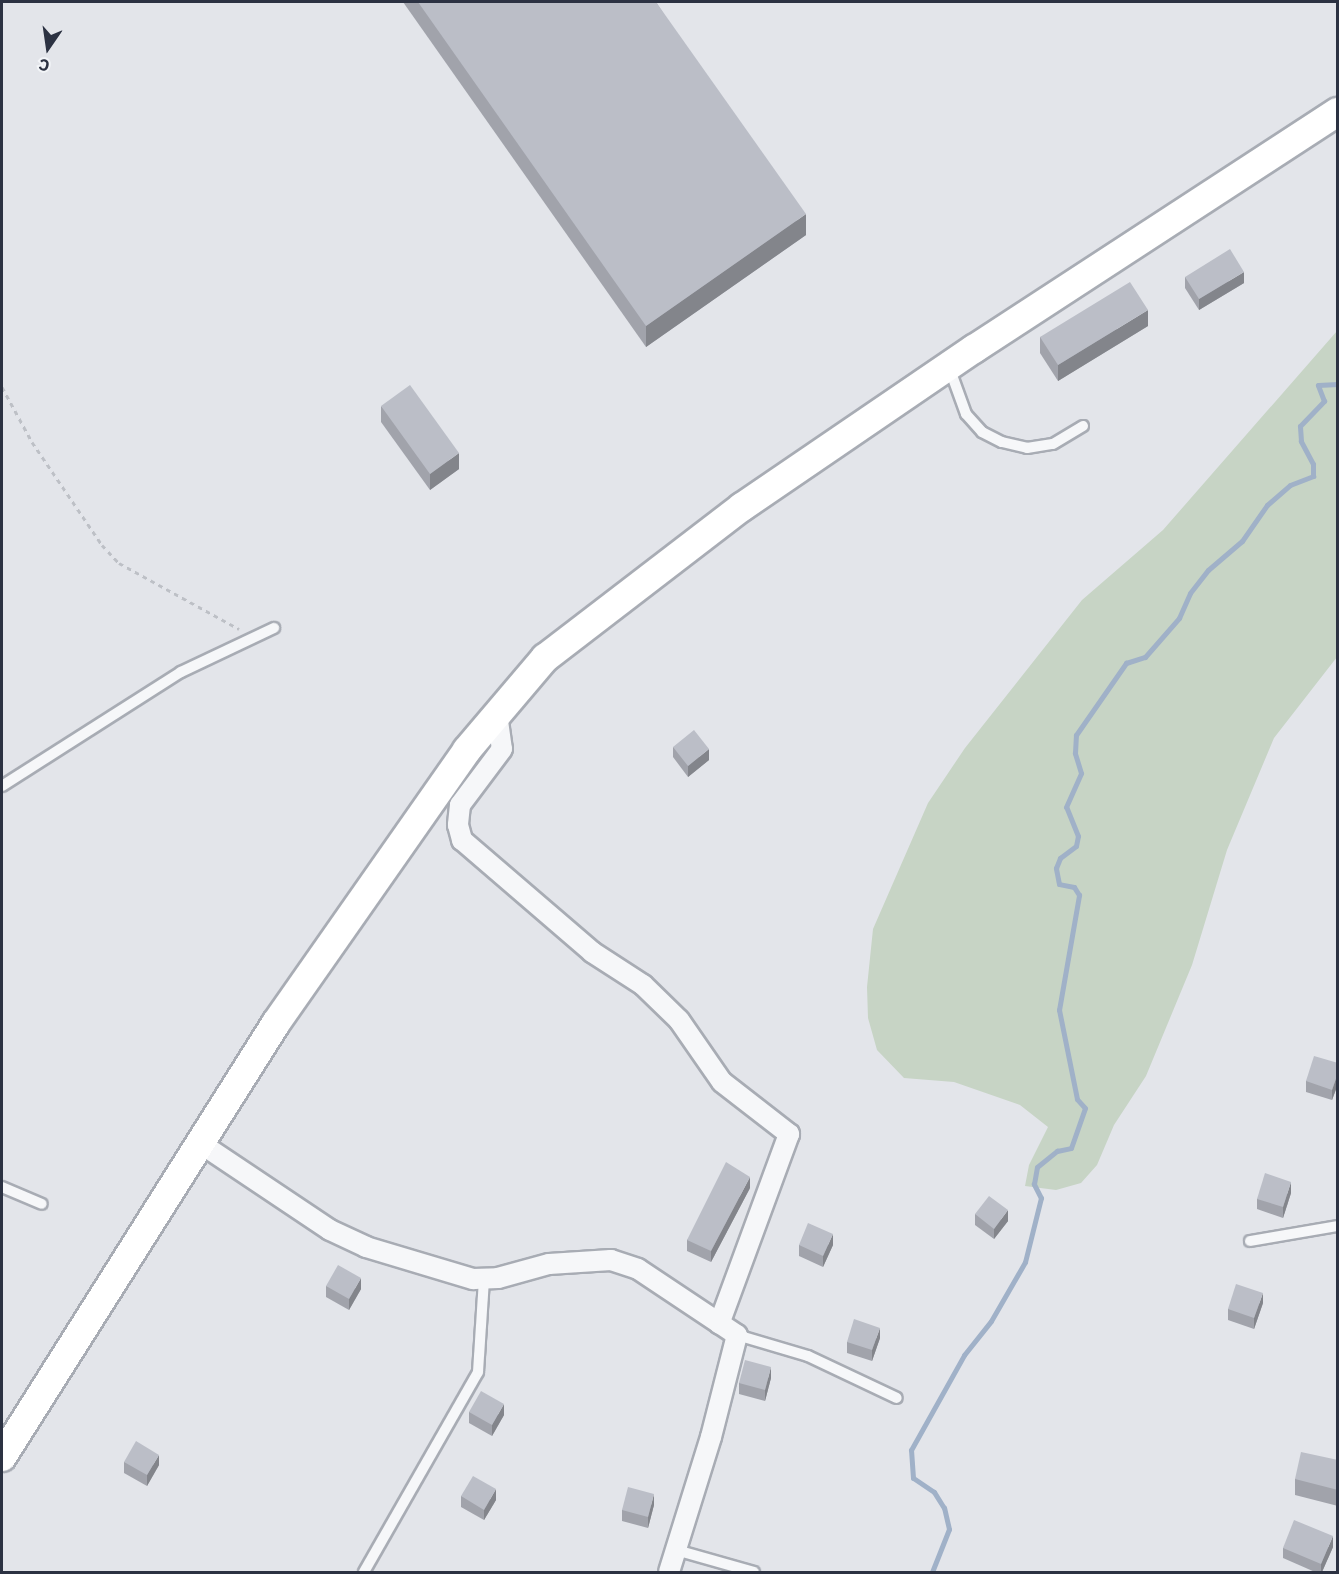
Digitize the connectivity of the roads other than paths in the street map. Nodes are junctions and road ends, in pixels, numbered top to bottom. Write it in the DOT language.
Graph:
graph roads {
  1 [pos="1338,112"];
  2 [pos="949,366"];
  3 [pos="1083,426"];
  4 [pos="274,628"];
  5 [pos="498,714"];
  6 [pos="2,786"];
  7 [pos="200,1143"];
  8 [pos="2,1187"];
  9 [pos="42,1204"];
  10 [pos="1338,1226"];
  11 [pos="1250,1241"];
  12 [pos="484,1278"];
  13 [pos="719,1324"];
  14 [pos="737,1335"];
  15 [pos="897,1398"];
  16 [pos="2,1457"];
  17 [pos="676,1550"];
  18 [pos="364,1572"];
  19 [pos="669,1572"];
  20 [pos="754,1572"];
  1 -- 2 [label="street"];
  2 -- 3 [label="lane"];
  2 -- 5 [label="street"];
  4 -- 6 [label="lane"];
  5 -- 7 [label="street"];
  5 -- 13 [label="street"];
  7 -- 12 [label="street"];
  7 -- 16 [label="street"];
  8 -- 9 [label="lane"];
  10 -- 11 [label="lane"];
  12 -- 13 [label="street"];
  12 -- 18 [label="lane"];
  13 -- 14 [label="street"];
  14 -- 15 [label="lane"];
  14 -- 17 [label="street"];
  17 -- 19 [label="street"];
  17 -- 20 [label="lane"];
}
